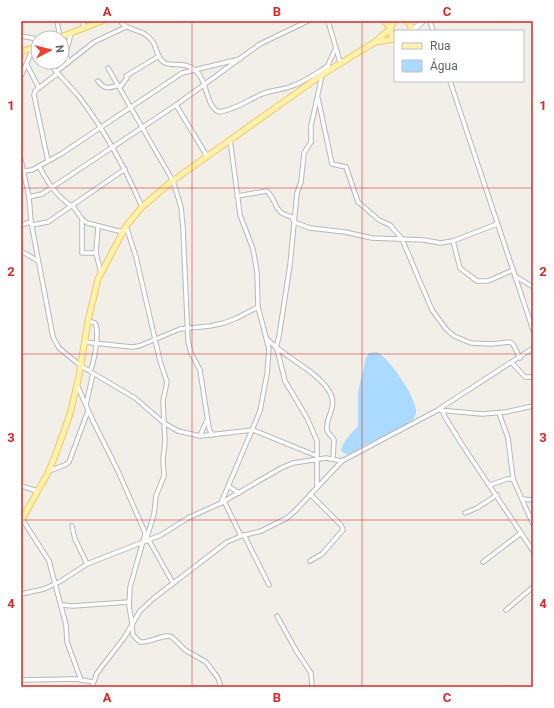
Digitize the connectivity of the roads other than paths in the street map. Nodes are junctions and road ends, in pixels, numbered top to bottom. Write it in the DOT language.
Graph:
graph roads {
  1 [pos="83,21"];
  2 [pos="102,21"];
  3 [pos="120,21"];
  4 [pos="308,21"];
  5 [pos="328,21"];
  6 [pos="384,21"];
  7 [pos="394,21"];
  8 [pos="423,21"];
  9 [pos="126,27"];
  10 [pos="84,28"];
  11 [pos="390,28"];
  12 [pos="413,30"];
  13 [pos="71,33"];
  14 [pos="70,37"];
  15 [pos="394,37"];
  16 [pos="394,39"];
  17 [pos="375,42"];
  18 [pos="336,50"];
  19 [pos="21,52"];
  20 [pos="29,52"];
  21 [pos="159,56"];
  22 [pos="241,58"];
  23 [pos="70,61"];
  24 [pos="340,62"];
  25 [pos="26,65"];
  26 [pos="108,68"];
  27 [pos="54,70"];
  28 [pos="60,70"];
  29 [pos="194,70"];
  30 [pos="325,70"];
  31 [pos="56,73"];
  32 [pos="21,76"];
  33 [pos="98,81"];
  34 [pos="450,82"];
  35 [pos="204,85"];
  36 [pos="119,86"];
  37 [pos="39,88"];
  38 [pos="318,98"];
  39 [pos="176,105"];
  40 [pos="131,107"];
  41 [pos="99,128"];
  42 [pos="143,128"];
  43 [pos="230,139"];
  44 [pos="113,148"];
  45 [pos="207,156"];
  46 [pos="21,160"];
  47 [pos="48,161"];
  48 [pos="39,166"];
  49 [pos="22,167"];
  50 [pos="125,169"];
  51 [pos="24,171"];
  52 [pos="173,181"];
  53 [pos="50,188"];
  54 [pos="237,196"];
  55 [pos="29,197"];
  56 [pos="72,205"];
  57 [pos="142,207"];
  58 [pos="21,219"];
  59 [pos="82,219"];
  60 [pos="294,222"];
  61 [pos="31,223"];
  62 [pos="23,224"];
  63 [pos="497,224"];
  64 [pos="98,226"];
  65 [pos="125,229"];
  66 [pos="402,239"];
  67 [pos="453,241"];
  68 [pos="21,251"];
  69 [pos="96,253"];
  70 [pos="38,261"];
  71 [pos="513,270"];
  72 [pos="101,273"];
  73 [pos="515,276"];
  74 [pos="533,287"];
  75 [pos="258,307"];
  76 [pos="88,321"];
  77 [pos="186,328"];
  78 [pos="533,330"];
  79 [pos="155,340"];
  80 [pos="268,340"];
  81 [pos="84,342"];
  82 [pos="95,344"];
  83 [pos="533,348"];
  84 [pos="276,349"];
  85 [pos="520,358"];
  86 [pos="512,363"];
  87 [pos="81,366"];
  88 [pos="91,373"];
  89 [pos="533,377"];
  90 [pos="77,384"];
  91 [pos="86,404"];
  92 [pos="533,406"];
  93 [pos="440,410"];
  94 [pos="88,411"];
  95 [pos="499,413"];
  96 [pos="207,419"];
  97 [pos="164,423"];
  98 [pos="253,430"];
  99 [pos="212,435"];
  100 [pos="200,436"];
  101 [pos="318,458"];
  102 [pos="333,458"];
  103 [pos="312,461"];
  104 [pos="342,461"];
  105 [pos="318,470"];
  106 [pos="49,471"];
  107 [pos="326,477"];
  108 [pos="513,479"];
  109 [pos="490,485"];
  110 [pos="21,486"];
  111 [pos="228,486"];
  112 [pos="317,486"];
  113 [pos="38,491"];
  114 [pos="239,493"];
  115 [pos="311,495"];
  116 [pos="497,495"];
  117 [pos="523,499"];
  118 [pos="533,500"];
  119 [pos="222,502"];
  120 [pos="465,513"];
  121 [pos="22,520"];
  122 [pos="533,524"];
  123 [pos="72,526"];
  124 [pos="521,534"];
  125 [pos="146,535"];
  126 [pos="242,536"];
  127 [pos="149,541"];
  128 [pos="143,543"];
  129 [pos="533,551"];
  130 [pos="310,560"];
  131 [pos="483,562"];
  132 [pos="87,564"];
  133 [pos="173,583"];
  134 [pos="55,584"];
  135 [pos="270,585"];
  136 [pos="533,586"];
  137 [pos="21,594"];
  138 [pos="129,602"];
  139 [pos="61,605"];
  140 [pos="506,610"];
  141 [pos="276,616"];
  142 [pos="132,625"];
  143 [pos="21,680"];
  144 [pos="81,680"];
  145 [pos="92,685"];
  146 [pos="221,687"];
  147 [pos="312,687"];
  1 -- 10 [label="street"];
  2 -- 10 [label="main road"];
  3 -- 9 [label="street"];
  4 -- 22 [label="street"];
  5 -- 18 [label="street"];
  6 -- 11 [label="main road"];
  7 -- 11 [label="main road"];
  8 -- 12 [label="main road"];
  9 -- 21 [label="street"];
  9 -- 23 [label="street"];
  10 -- 13 [label="main road"];
  11 -- 15 [label="main road"];
  11 -- 17 [label="main road"];
  13 -- 14 [label="street"];
  16 -- 17 [label="main road"];
  17 -- 24 [label="main road"];
  18 -- 24 [label="street"];
  18 -- 30 [label="street"];
  19 -- 20 [label="main road"];
  20 -- 25 [label="street"];
  21 -- 29 [label="street"];
  21 -- 36 [label="street"];
  22 -- 29 [label="street"];
  22 -- 35 [label="street"];
  24 -- 30 [label="main road"];
  25 -- 32 [label="street"];
  25 -- 37 [label="street"];
  26 -- 36 [label="street"];
  27 -- 31 [label="street"];
  28 -- 31 [label="street"];
  29 -- 35 [label="street"];
  29 -- 40 [label="street"];
  30 -- 35 [label="street"];
  30 -- 38 [label="street"];
  30 -- 43 [label="main road"];
  31 -- 37 [label="street"];
  31 -- 41 [label="street"];
  33 -- 36 [label="street"];
  34 -- 63 [label="street"];
  35 -- 39 [label="street"];
  36 -- 40 [label="street"];
  37 -- 47 [label="street"];
  38 -- 60 [label="street"];
  38 -- 66 [label="street"];
  39 -- 42 [label="street"];
  39 -- 45 [label="street"];
  40 -- 41 [label="street"];
  40 -- 42 [label="street"];
  41 -- 44 [label="street"];
  41 -- 47 [label="street"];
  42 -- 44 [label="street"];
  42 -- 52 [label="street"];
  43 -- 45 [label="main road"];
  43 -- 54 [label="street"];
  44 -- 50 [label="street"];
  44 -- 53 [label="street"];
  45 -- 52 [label="main road"];
  46 -- 49 [label="street"];
  47 -- 48 [label="street"];
  48 -- 51 [label="street"];
  48 -- 53 [label="street"];
  49 -- 51 [label="street"];
  50 -- 56 [label="street"];
  50 -- 57 [label="street"];
  51 -- 55 [label="street"];
  52 -- 57 [label="main road"];
  52 -- 77 [label="street"];
  53 -- 55 [label="street"];
  53 -- 56 [label="street"];
  54 -- 60 [label="street"];
  54 -- 75 [label="street"];
  55 -- 61 [label="street"];
  56 -- 59 [label="street"];
  56 -- 61 [label="street"];
  57 -- 65 [label="main road"];
  58 -- 62 [label="street"];
  59 -- 64 [label="street"];
  59 -- 69 [label="street"];
  60 -- 66 [label="street"];
  60 -- 84 [label="street"];
  61 -- 62 [label="street"];
  61 -- 70 [label="street"];
  63 -- 67 [label="street"];
  63 -- 71 [label="street"];
  64 -- 65 [label="street"];
  64 -- 69 [label="street"];
  65 -- 72 [label="main road"];
  65 -- 79 [label="street"];
  66 -- 67 [label="street"];
  66 -- 85 [label="street"];
  67 -- 71 [label="street"];
  68 -- 70 [label="street"];
  69 -- 72 [label="street"];
  70 -- 87 [label="street"];
  71 -- 73 [label="street"];
  72 -- 76 [label="main road"];
  73 -- 74 [label="street"];
  73 -- 78 [label="street"];
  75 -- 77 [label="street"];
  75 -- 80 [label="street"];
  76 -- 81 [label="main road"];
  76 -- 82 [label="street"];
  77 -- 79 [label="street"];
  77 -- 96 [label="street"];
  79 -- 82 [label="street"];
  79 -- 97 [label="street"];
  80 -- 84 [label="street"];
  80 -- 98 [label="street"];
  81 -- 82 [label="street"];
  81 -- 87 [label="main road"];
  82 -- 88 [label="street"];
  83 -- 85 [label="street"];
  84 -- 101 [label="street"];
  84 -- 102 [label="street"];
  85 -- 86 [label="street"];
  86 -- 89 [label="street"];
  86 -- 93 [label="street"];
  87 -- 88 [label="street"];
  87 -- 90 [label="main road"];
  88 -- 91 [label="street"];
  88 -- 97 [label="street"];
  90 -- 91 [label="street"];
  90 -- 106 [label="main road"];
  91 -- 94 [label="street"];
  92 -- 95 [label="street"];
  93 -- 95 [label="street"];
  93 -- 104 [label="street"];
  93 -- 109 [label="street"];
  94 -- 106 [label="street"];
  94 -- 125 [label="street"];
  95 -- 108 [label="street"];
  96 -- 99 [label="street"];
  96 -- 100 [label="street"];
  97 -- 100 [label="street"];
  97 -- 125 [label="street"];
  98 -- 99 [label="street"];
  98 -- 101 [label="street"];
  98 -- 111 [label="street"];
  99 -- 100 [label="street"];
  101 -- 102 [label="street"];
  101 -- 103 [label="street"];
  101 -- 105 [label="street"];
  102 -- 104 [label="street"];
  103 -- 105 [label="street"];
  103 -- 114 [label="street"];
  104 -- 107 [label="street"];
  105 -- 107 [label="street"];
  105 -- 112 [label="street"];
  106 -- 113 [label="main road"];
  107 -- 112 [label="street"];
  108 -- 109 [label="street"];
  108 -- 117 [label="street"];
  109 -- 116 [label="street"];
  110 -- 113 [label="street"];
  111 -- 114 [label="street"];
  111 -- 119 [label="street"];
  112 -- 115 [label="street"];
  113 -- 121 [label="main road"];
  114 -- 119 [label="street"];
  115 -- 126 [label="street"];
  115 -- 130 [label="street"];
  116 -- 120 [label="street"];
  116 -- 124 [label="street"];
  117 -- 118 [label="street"];
  117 -- 122 [label="street"];
  119 -- 126 [label="street"];
  119 -- 127 [label="street"];
  121 -- 134 [label="street"];
  123 -- 132 [label="street"];
  124 -- 129 [label="street"];
  124 -- 131 [label="street"];
  125 -- 127 [label="street"];
  125 -- 128 [label="street"];
  126 -- 133 [label="street"];
  126 -- 135 [label="street"];
  127 -- 128 [label="street"];
  127 -- 133 [label="street"];
  128 -- 132 [label="street"];
  128 -- 138 [label="street"];
  132 -- 134 [label="street"];
  133 -- 142 [label="street"];
  134 -- 137 [label="street"];
  134 -- 139 [label="street"];
  136 -- 140 [label="street"];
  138 -- 139 [label="street"];
  138 -- 142 [label="street"];
  139 -- 144 [label="street"];
  141 -- 147 [label="street"];
  142 -- 145 [label="street"];
  142 -- 146 [label="street"];
  143 -- 144 [label="street"];
  144 -- 145 [label="street"];
}
